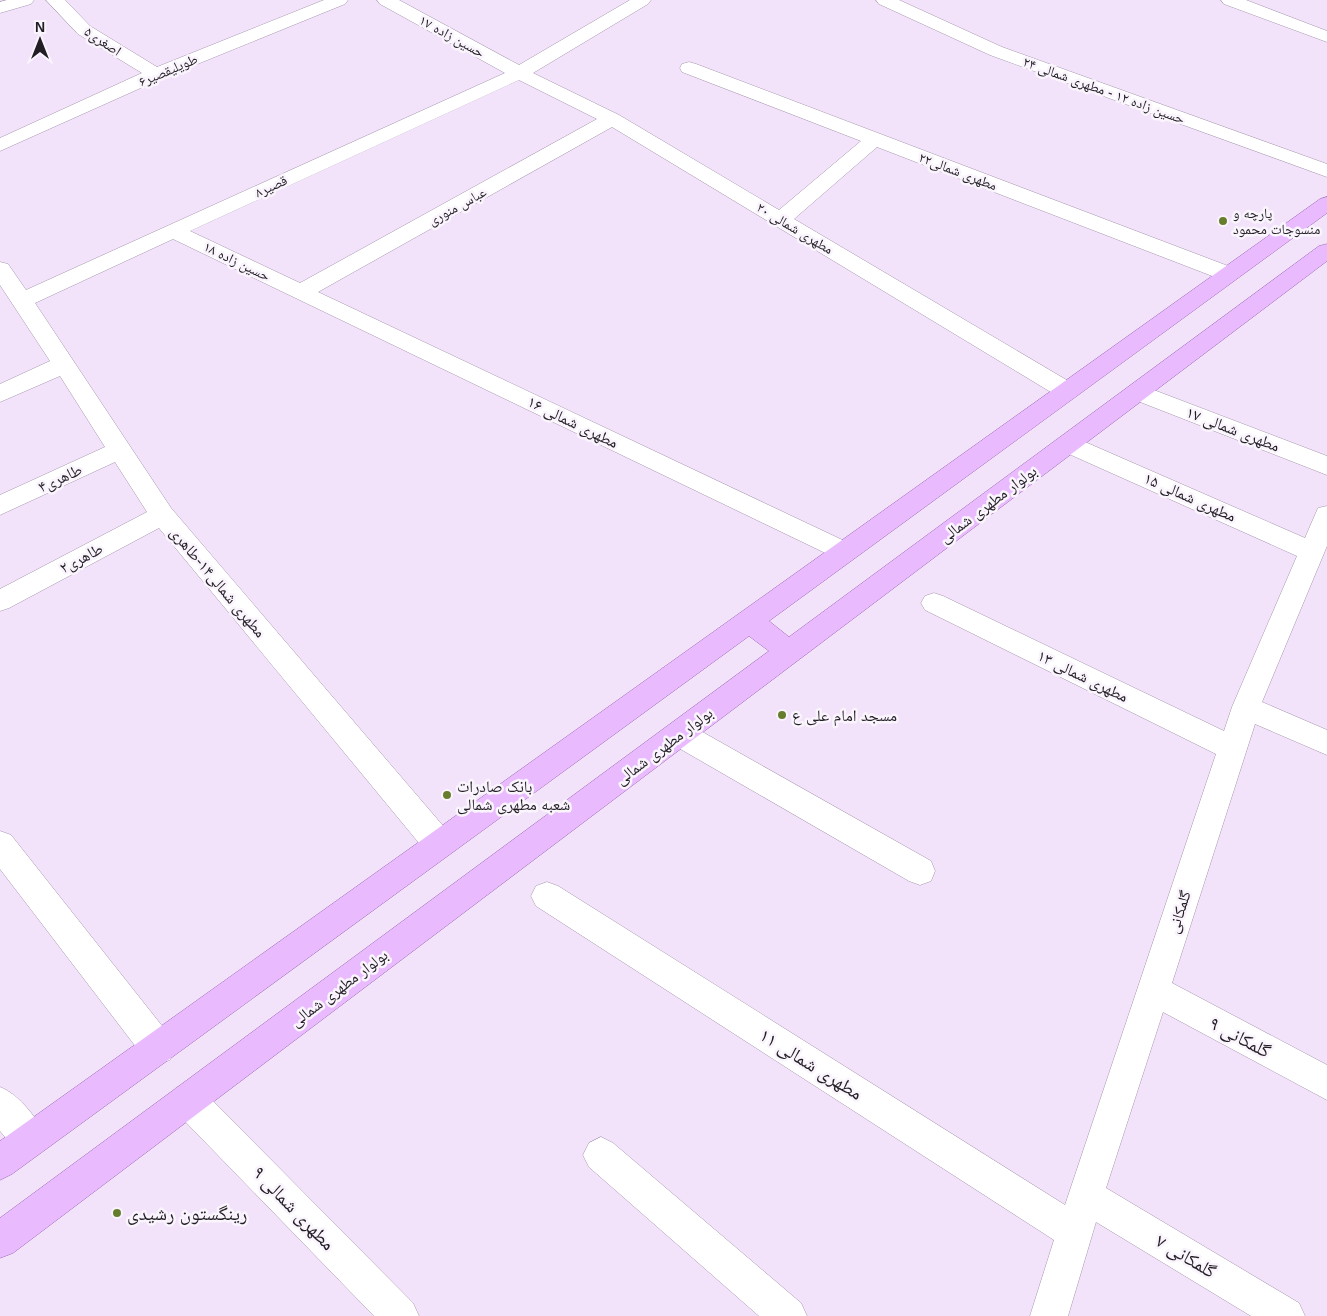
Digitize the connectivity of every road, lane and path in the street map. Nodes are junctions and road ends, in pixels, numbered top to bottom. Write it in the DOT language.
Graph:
graph roads {
  1 [pos="25,0"];
  2 [pos="55,0"];
  3 [pos="339,0"];
  4 [pos="386,0"];
  5 [pos="642,0"];
  6 [pos="1230,0"];
  7 [pos="892,1"];
  8 [pos="0,8"];
  9 [pos="1327,37"];
  10 [pos="689,68"];
  11 [pos="519,73"];
  12 [pos="156,74"];
  13 [pos="612,119"];
  14 [pos="875,139"];
  15 [pos="0,145"];
  16 [pos="1327,171"];
  17 [pos="1327,202"];
  18 [pos="780,220"];
  19 [pos="173,231"];
  20 [pos="1327,251"];
  21 [pos="0,269"];
  22 [pos="1228,274"];
  23 [pos="301,292"];
  24 [pos="22,300"];
  25 [pos="64,364"];
  26 [pos="1067,391"];
  27 [pos="1138,392"];
  28 [pos="0,394"];
  29 [pos="1069,444"];
  30 [pos="120,450"];
  31 [pos="1327,466"];
  32 [pos="0,506"];
  33 [pos="162,515"];
  34 [pos="1327,516"];
  35 [pos="1310,551"];
  36 [pos="844,552"];
  37 [pos="0,601"];
  38 [pos="934,603"];
  39 [pos="749,621"];
  40 [pos="790,652"];
  41 [pos="1246,707"];
  42 [pos="680,734"];
  43 [pos="1327,743"];
  44 [pos="1232,748"];
  45 [pos="439,844"];
  46 [pos="0,845"];
  47 [pos="920,871"];
  48 [pos="547,896"];
  49 [pos="1153,990"];
  50 [pos="158,1048"];
  51 [pos="1327,1083"];
  52 [pos="188,1100"];
  53 [pos="0,1104"];
  54 [pos="30,1140"];
  55 [pos="601,1155"];
  56 [pos="0,1162"];
  57 [pos="1086,1196"];
  58 [pos="1075,1232"];
  59 [pos="0,1240"];
  60 [pos="400,1316"];
  61 [pos="788,1316"];
  62 [pos="1049,1316"];
  63 [pos="1286,1316"];
  1 -- 8 [label="street"];
  2 -- 12 [label="street, اصغری۵"];
  3 -- 12 [label="street, طویلیقصیر۶"];
  4 -- 11 [label="street, حسین زاده ۱۷"];
  5 -- 11 [label="street, قصیر۸"];
  6 -- 9 [label="street"];
  7 -- 16 [label="street, حسین زاده ۱۲ - مطهری شمالی ۲۴"];
  10 -- 14 [label="street, مطهری شمالی۲۲"];
  11 -- 13 [label="street, مطهری شمالی ۲۰"];
  11 -- 19 [label="street, قصیر۸"];
  12 -- 15 [label="street, طویلیقصیر۶"];
  13 -- 18 [label="street, مطهری شمالی ۲۰"];
  13 -- 23 [label="street, عباس منوری"];
  14 -- 18 [label="street"];
  14 -- 22 [label="street, مطهری شمالی۲۲"];
  17 -- 22 [label="main road"];
  18 -- 26 [label="street, مطهری شمالی ۲۰"];
  19 -- 23 [label="street, حسین زاده ۱۸"];
  19 -- 24 [label="street, قصیر۸"];
  20 -- 27 [label="main road, بولوار مطهری شمالی"];
  21 -- 24 [label="street, مطهری شمالی۱۴-طاهری"];
  22 -- 26 [label="main road"];
  23 -- 36 [label="street, مطهری شمالی ۱۶"];
  24 -- 25 [label="street, مطهری شمالی۱۴-طاهری"];
  25 -- 28 [label="street"];
  25 -- 30 [label="street, مطهری شمالی۱۴-طاهری"];
  26 -- 36 [label="main road"];
  27 -- 29 [label="main road, بولوار مطهری شمالی"];
  27 -- 31 [label="street, مطهری شمالی ۱۷"];
  29 -- 35 [label="street, مطهری شمالی ۱۵"];
  29 -- 40 [label="main road, بولوار مطهری شمالی"];
  30 -- 32 [label="street, طاهری۴"];
  30 -- 33 [label="street, مطهری شمالی۱۴-طاهری"];
  33 -- 37 [label="street, طاهری۲"];
  33 -- 45 [label="street, مطهری شمالی۱۴-طاهری"];
  34 -- 35 [label="street, گلمکانی"];
  35 -- 41 [label="street, گلمکانی"];
  36 -- 39 [label="main road"];
  38 -- 44 [label="street, مطهری شمالی ۱۳"];
  39 -- 40 [label="main road"];
  39 -- 45 [label="main road"];
  40 -- 42 [label="main road, بولوار مطهری شمالی"];
  41 -- 43 [label="street"];
  41 -- 44 [label="street, گلمکانی"];
  42 -- 47 [label="street"];
  42 -- 52 [label="main road, بولوار مطهری شمالی"];
  44 -- 49 [label="street, گلمکانی"];
  45 -- 50 [label="main road"];
  46 -- 50 [label="street"];
  48 -- 58 [label="street, مطهری شمالی ۱۱"];
  49 -- 51 [label="street, گلمکانی ۹"];
  49 -- 57 [label="street, گلمکانی"];
  50 -- 54 [label="main road"];
  52 -- 59 [label="main road, بولوار مطهری شمالی"];
  52 -- 60 [label="street, مطهری شمالی ۹"];
  53 -- 54 [label="street"];
  54 -- 56 [label="main road"];
  55 -- 61 [label="street"];
  57 -- 58 [label="street, گلمکانی"];
  57 -- 63 [label="street, گلمکانی ۷"];
  58 -- 62 [label="street, گلمکانی"];
}
